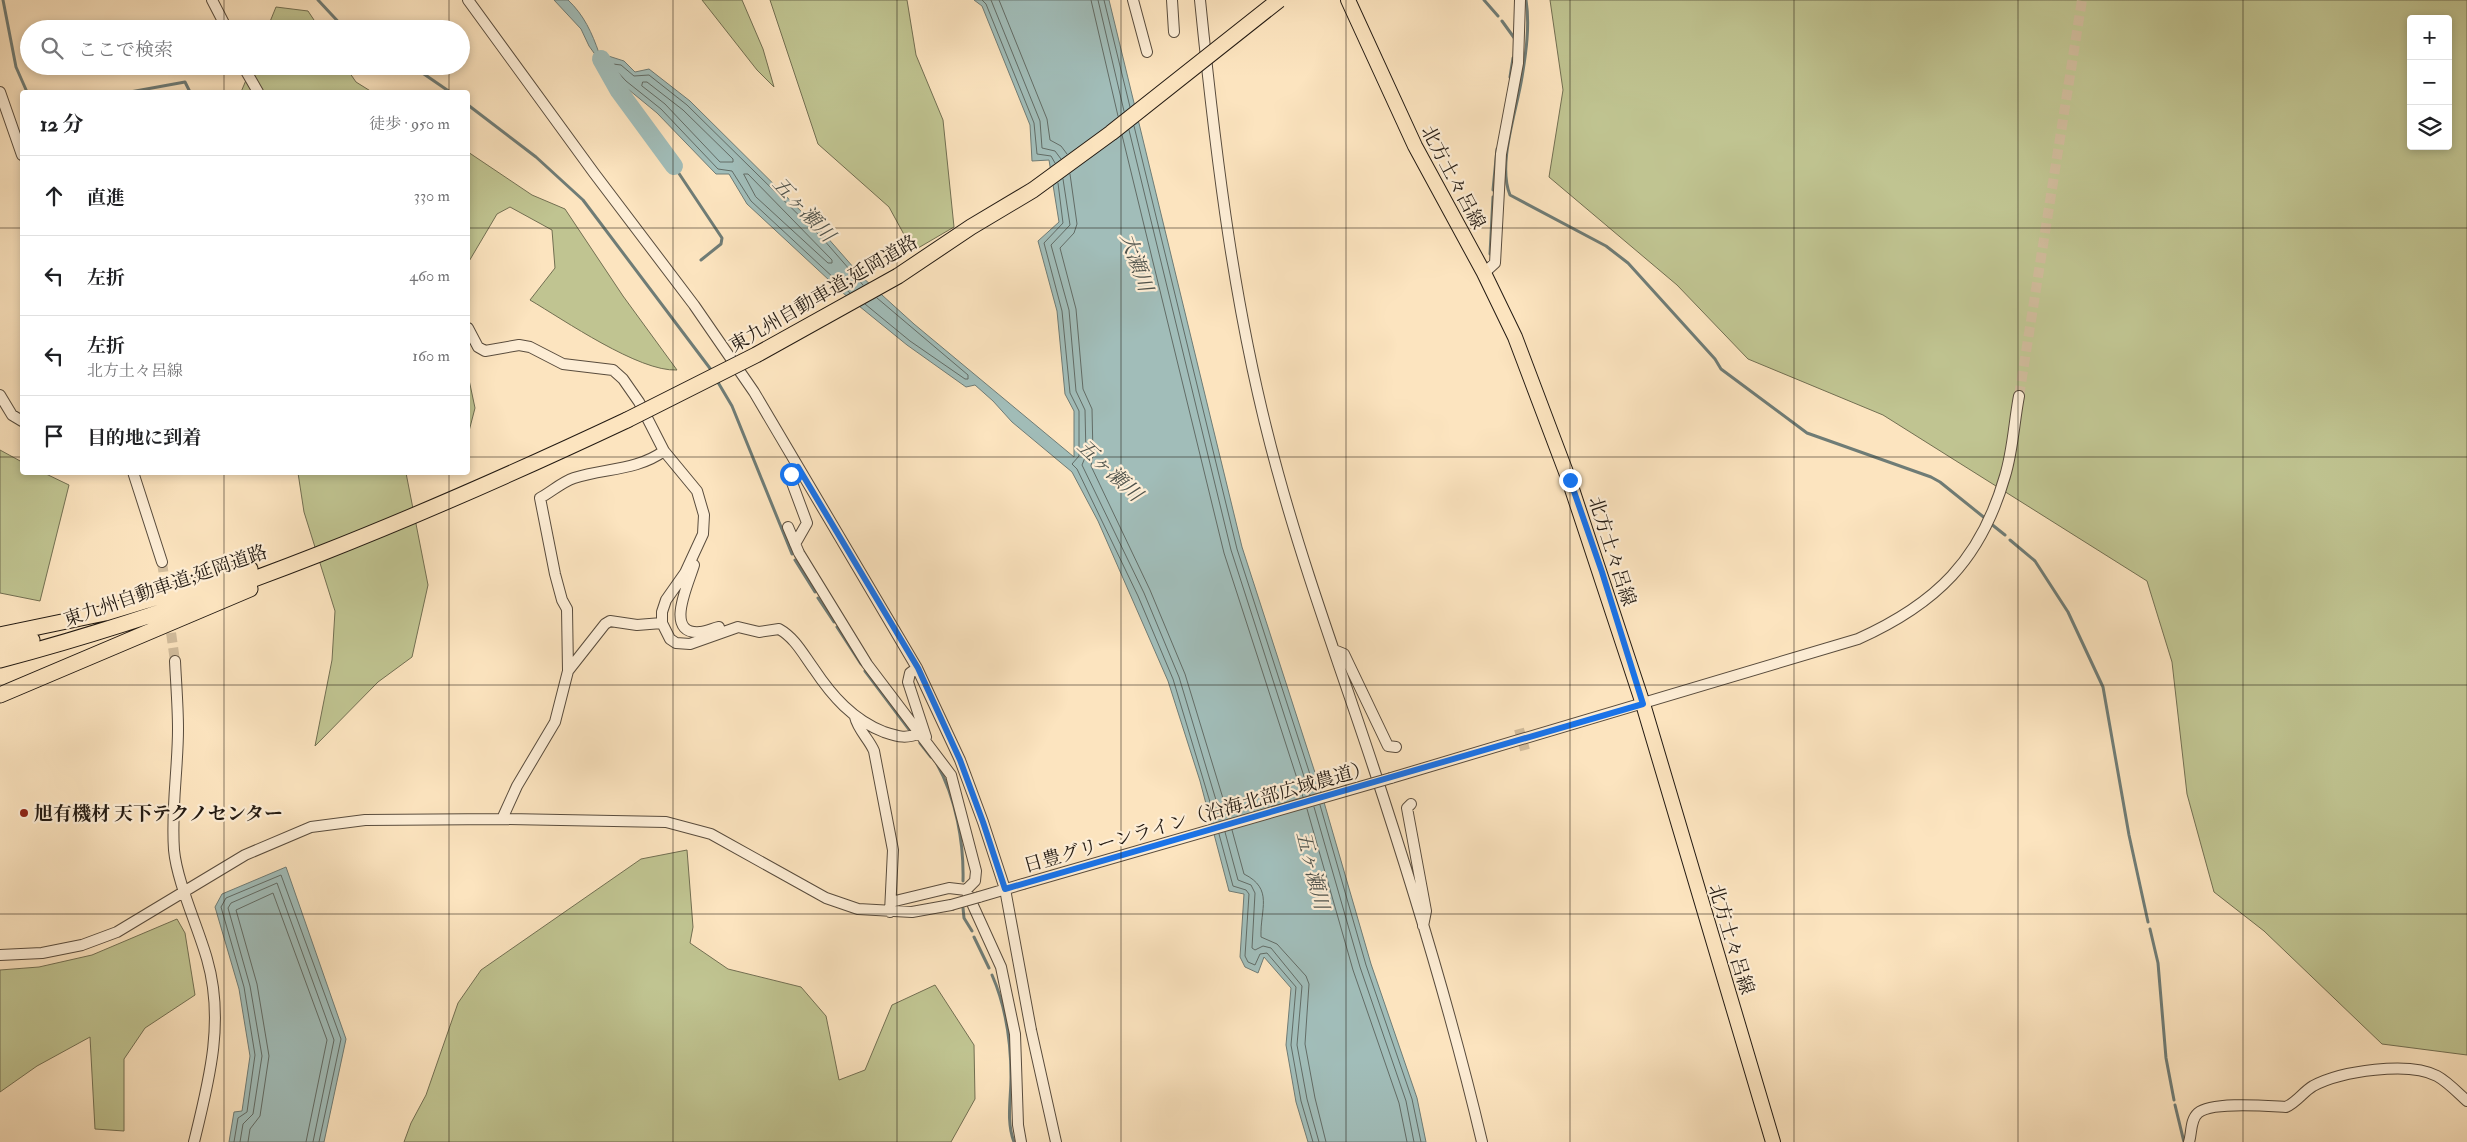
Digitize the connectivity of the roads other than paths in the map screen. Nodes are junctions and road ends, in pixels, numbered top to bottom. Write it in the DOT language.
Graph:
graph roads {
  1 [pos="212,0"];
  2 [pos="468,0"];
  3 [pos="1134,0"];
  4 [pos="1172,0"];
  5 [pos="1200,0"];
  6 [pos="1279,0"];
  7 [pos="1348,0"];
  8 [pos="1520,0"];
  9 [pos="222,20"];
  10 [pos="1174,32"];
  11 [pos="1147,52"];
  12 [pos="248,75"];
  13 [pos="257,90"];
  14 [pos="0,92"];
  15 [pos="20,149"];
  16 [pos="1484,272"];
  17 [pos="470,332"];
  18 [pos="0,395"];
  19 [pos="2019,396"];
  20 [pos="20,420"];
  21 [pos="664,451"];
  22 [pos="798,467"];
  23 [pos="134,475"];
  24 [pos="418,514"];
  25 [pos="788,527"];
  26 [pos="341,544"];
  27 [pos="698,544"];
  28 [pos="795,544"];
  29 [pos="162,562"];
  30 [pos="282,562"];
  31 [pos="662,623"];
  32 [pos="738,627"];
  33 [pos="0,635"];
  34 [pos="0,648"];
  35 [pos="1334,650"];
  36 [pos="0,660"];
  37 [pos="175,660"];
  38 [pos="918,668"];
  39 [pos="568,671"];
  40 [pos="4,693"];
  41 [pos="1643,704"];
  42 [pos="855,717"];
  43 [pos="924,737"];
  44 [pos="1396,747"];
  45 [pos="1411,804"];
  46 [pos="502,819"];
  47 [pos="1005,889"];
  48 [pos="966,890"];
  49 [pos="186,892"];
  50 [pos="891,907"];
  51 [pos="1423,927"];
  52 [pos="0,955"];
  53 [pos="2467,1101"];
  54 [pos="194,1142"];
  55 [pos="1021,1142"];
  56 [pos="1056,1142"];
  57 [pos="1482,1142"];
  58 [pos="1773,1142"];
  59 [pos="2189,1142"];
  1 -- 9 [label="street"];
  2 -- 22 [label="street"];
  3 -- 11 [label="street"];
  4 -- 10 [label="street"];
  5 -- 35 [label="street"];
  6 -- 24 [label="highway, 東九州自動車道;延岡道路, bridge"];
  7 -- 16 [label="main road, 北方土々呂線"];
  8 -- 16 [label="street"];
  12 -- 13 [label="street"];
  14 -- 15 [label="street"];
  16 -- 41 [label="main road, 北方土々呂線"];
  17 -- 21 [label="street"];
  18 -- 20 [label="street"];
  19 -- 41 [label="street, 日豊グリーンライン（沿海北部広域農道）"];
  21 -- 27 [label="street"];
  21 -- 39 [label="street"];
  22 -- 28 [label="street"];
  22 -- 38 [label="street"];
  23 -- 29 [label="street"];
  24 -- 26 [label="highway, 東九州自動車道;延岡道路"];
  24 -- 40 [label="highway"];
  25 -- 28 [label="street"];
  26 -- 30 [label="highway, 東九州自動車道;延岡道路"];
  26 -- 36 [label="highway, 東九州自動車道;延岡道路"];
  27 -- 31 [label="street"];
  27 -- 32 [label="street"];
  28 -- 43 [label="street"];
  30 -- 33 [label="highway"];
  30 -- 34 [label="highway, 東九州自動車道;延岡道路"];
  31 -- 32 [label="street"];
  31 -- 39 [label="street"];
  32 -- 42 [label="street"];
  35 -- 44 [label="street"];
  35 -- 51 [label="street"];
  37 -- 49 [label="street"];
  38 -- 43 [label="street"];
  38 -- 47 [label="street"];
  39 -- 46 [label="street"];
  41 -- 47 [label="street, 日豊グリーンライン（沿海北部広域農道）, bridge"];
  41 -- 58 [label="main road, 北方土々呂線"];
  42 -- 43 [label="street"];
  42 -- 50 [label="street"];
  43 -- 48 [label="street"];
  45 -- 51 [label="street"];
  46 -- 49 [label="street, 日豊グリーンライン（沿海北部広域農道）"];
  46 -- 50 [label="street, 日豊グリーンライン（沿海北部広域農道）"];
  47 -- 50 [label="street, 日豊グリーンライン（沿海北部広域農道）, bridge"];
  47 -- 56 [label="street"];
  48 -- 50 [label="street"];
  48 -- 55 [label="street"];
  49 -- 52 [label="street, 日豊グリーンライン（沿海北部広域農道）"];
  49 -- 54 [label="street"];
  51 -- 57 [label="street"];
  53 -- 59 [label="street"];
}
